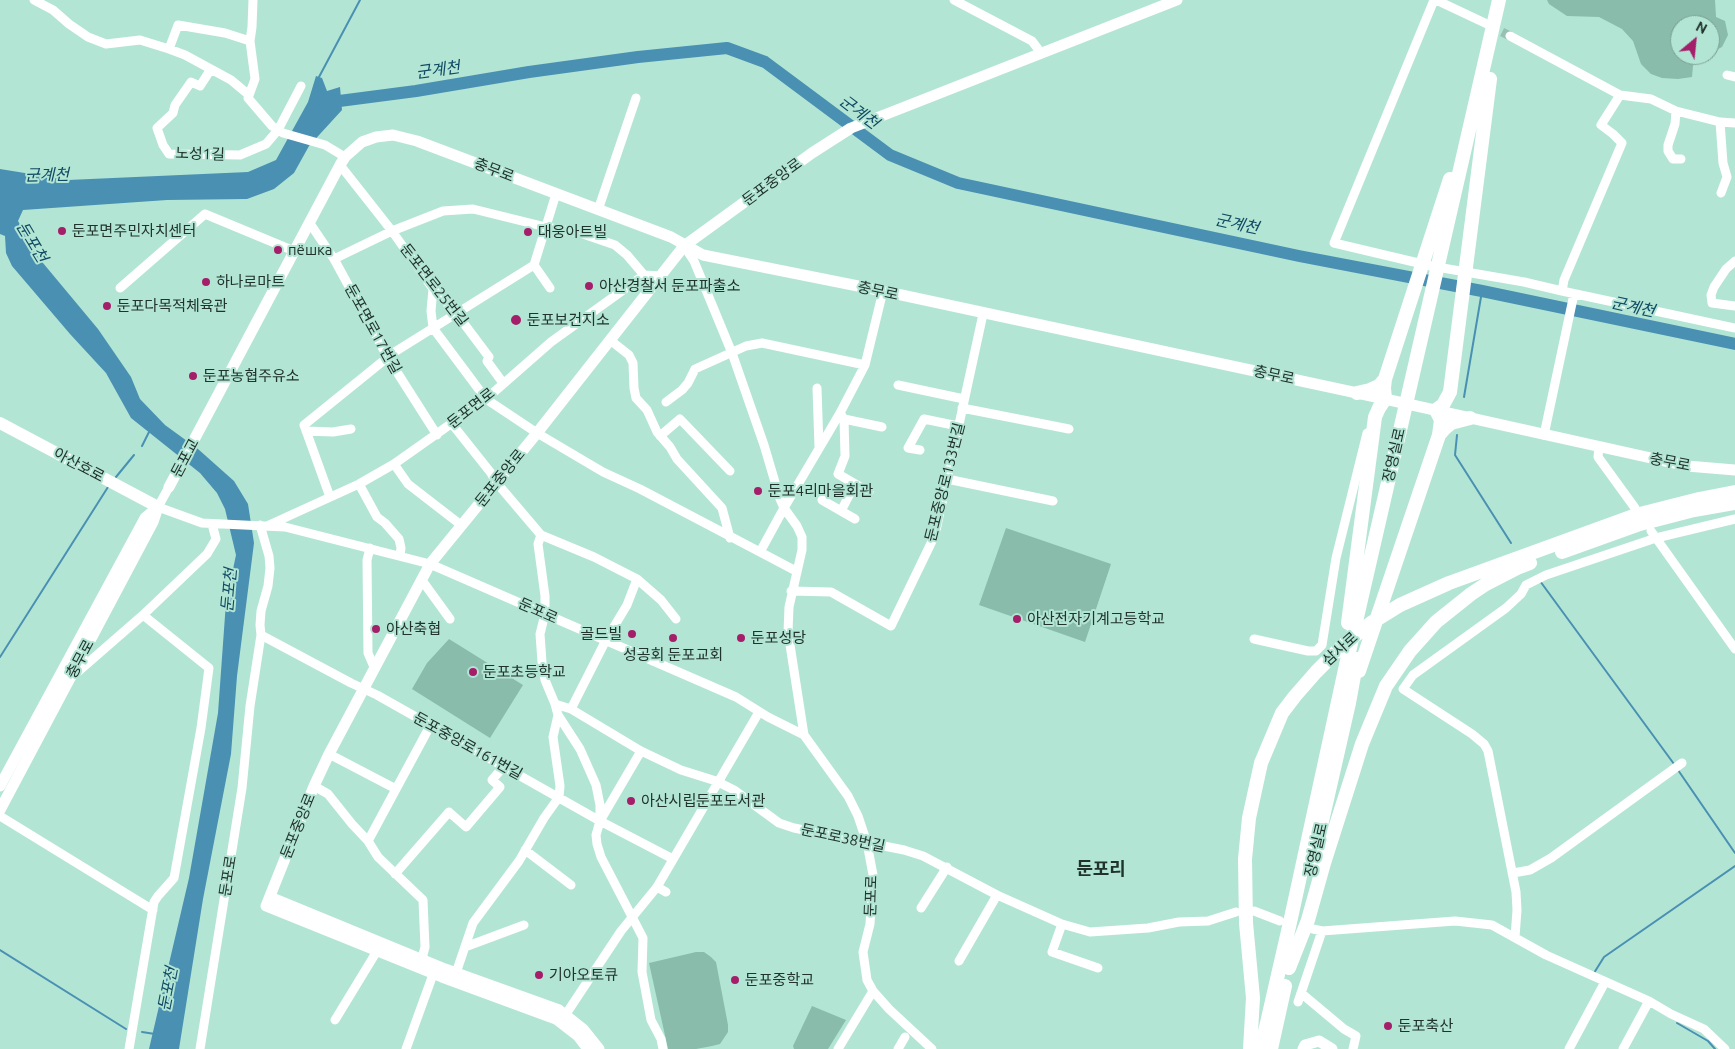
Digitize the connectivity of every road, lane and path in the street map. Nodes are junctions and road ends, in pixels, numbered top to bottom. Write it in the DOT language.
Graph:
graph roads {
  1 [pos="34,0"];
  2 [pos="253,0"];
  3 [pos="954,0"];
  4 [pos="1177,0"];
  5 [pos="1435,0"];
  6 [pos="1499,0"];
  7 [pos="1508,0"];
  8 [pos="1487,24"];
  9 [pos="1510,36"];
  10 [pos="250,41"];
  11 [pos="169,49"];
  12 [pos="1041,53"];
  13 [pos="211,70"];
  14 [pos="1490,79"];
  15 [pos="300,86"];
  16 [pos="1478,93"];
  17 [pos="249,95"];
  18 [pos="1620,95"];
  19 [pos="636,98"];
  20 [pos="1676,111"];
  21 [pos="1720,122"];
  22 [pos="1735,123"];
  23 [pos="280,131"];
  24 [pos="1681,159"];
  25 [pos="342,161"];
  26 [pos="1721,193"];
  27 [pos="556,194"];
  28 [pos="598,210"];
  29 [pos="309,222"];
  30 [pos="546,227"];
  31 [pos="392,231"];
  32 [pos="684,246"];
  33 [pos="294,250"];
  34 [pos="1444,258"];
  35 [pos="334,259"];
  36 [pos="1735,261"];
  37 [pos="534,265"];
  38 [pos="644,275"];
  39 [pos="661,276"];
  40 [pos="120,288"];
  41 [pos="550,288"];
  42 [pos="433,289"];
  43 [pos="882,291"];
  44 [pos="1562,291"];
  45 [pos="1574,298"];
  46 [pos="1735,306"];
  47 [pos="456,313"];
  48 [pos="983,314"];
  49 [pos="433,328"];
  50 [pos="1735,328"];
  51 [pos="610,340"];
  52 [pos="732,353"];
  53 [pos="388,358"];
  54 [pos="865,365"];
  55 [pos="1385,379"];
  56 [pos="503,383"];
  57 [pos="898,385"];
  58 [pos="816,388"];
  59 [pos="1450,392"];
  60 [pos="1357,393"];
  61 [pos="486,399"];
  62 [pos="1385,399"];
  63 [pos="666,402"];
  64 [pos="963,403"];
  65 [pos="1436,410"];
  66 [pos="1374,414"];
  67 [pos="842,416"];
  68 [pos="1470,418"];
  69 [pos="0,423"];
  70 [pos="452,424"];
  71 [pos="958,426"];
  72 [pos="882,427"];
  73 [pos="351,429"];
  74 [pos="1069,429"];
  75 [pos="200,430"];
  76 [pos="306,431"];
  77 [pos="537,433"];
  78 [pos="436,435"];
  79 [pos="1439,435"];
  80 [pos="1544,435"];
  81 [pos="660,436"];
  82 [pos="1599,447"];
  83 [pos="818,450"];
  84 [pos="920,450"];
  85 [pos="394,464"];
  86 [pos="1735,470"];
  87 [pos="730,471"];
  88 [pos="947,479"];
  89 [pos="496,482"];
  90 [pos="359,484"];
  91 [pos="855,484"];
  92 [pos="169,488"];
  93 [pos="869,492"];
  94 [pos="1735,492"];
  95 [pos="330,497"];
  96 [pos="822,500"];
  97 [pos="1053,501"];
  98 [pos="1735,503"];
  99 [pos="158,507"];
  100 [pos="784,508"];
  101 [pos="1634,508"];
  102 [pos="841,511"];
  103 [pos="855,519"];
  104 [pos="1735,519"];
  105 [pos="215,524"];
  106 [pos="262,525"];
  107 [pos="461,526"];
  108 [pos="541,535"];
  109 [pos="1654,535"];
  110 [pos="730,538"];
  111 [pos="370,548"];
  112 [pos="760,552"];
  113 [pos="400,556"];
  114 [pos="430,564"];
  115 [pos="796,571"];
  116 [pos="421,579"];
  117 [pos="637,579"];
  118 [pos="791,591"];
  119 [pos="545,614"];
  120 [pos="1358,614"];
  121 [pos="143,615"];
  122 [pos="676,619"];
  123 [pos="450,620"];
  124 [pos="262,635"];
  125 [pos="1254,639"];
  126 [pos="606,640"];
  127 [pos="1735,649"];
  128 [pos="1362,650"];
  129 [pos="374,667"];
  130 [pos="69,680"];
  131 [pos="363,688"];
  132 [pos="555,704"];
  133 [pos="571,709"];
  134 [pos="759,712"];
  135 [pos="558,715"];
  136 [pos="430,726"];
  137 [pos="804,735"];
  138 [pos="641,751"];
  139 [pos="329,754"];
  140 [pos="1682,763"];
  141 [pos="504,766"];
  142 [pos="718,782"];
  143 [pos="3,785"];
  144 [pos="314,786"];
  145 [pos="396,788"];
  146 [pos="559,797"];
  147 [pos="0,810"];
  148 [pos="0,816"];
  149 [pos="600,821"];
  150 [pos="368,841"];
  151 [pos="867,843"];
  152 [pos="525,850"];
  153 [pos="672,859"];
  154 [pos="946,868"];
  155 [pos="1513,873"];
  156 [pos="394,874"];
  157 [pos="572,885"];
  158 [pos="657,887"];
  159 [pos="666,892"];
  160 [pos="997,896"];
  161 [pos="270,897"];
  162 [pos="921,908"];
  163 [pos="152,910"];
  164 [pos="1254,911"];
  165 [pos="1236,912"];
  166 [pos="633,919"];
  167 [pos="1280,921"];
  168 [pos="1062,924"];
  169 [pos="524,926"];
  170 [pos="1515,937"];
  171 [pos="465,947"];
  172 [pos="377,951"];
  173 [pos="959,961"];
  174 [pos="420,964"];
  175 [pos="1098,968"];
  176 [pos="1289,968"];
  177 [pos="435,970"];
  178 [pos="456,973"];
  179 [pos="1604,982"];
  180 [pos="873,990"];
  181 [pos="1649,1001"];
  182 [pos="566,1014"];
  183 [pos="335,1020"];
  184 [pos="905,1037"];
  185 [pos="129,1049"];
  186 [pos="200,1049"];
  187 [pos="406,1049"];
  188 [pos="588,1049"];
  189 [pos="599,1049"];
  190 [pos="663,1049"];
  191 [pos="838,1049"];
  192 [pos="898,1049"];
  193 [pos="932,1049"];
  194 [pos="1250,1049"];
  195 [pos="1261,1049"];
  196 [pos="1271,1049"];
  197 [pos="1303,1049"];
  198 [pos="1332,1049"];
  199 [pos="1353,1049"];
  200 [pos="1569,1049"];
  201 [pos="1623,1049"];
  202 [pos="1725,1049"];
  1 -- 11 [label="street"];
  2 -- 10 [label="street"];
  3 -- 12 [label="street"];
  4 -- 12 [label="street, 둔포중앙로"];
  5 -- 8 [label="street"];
  5 -- 44 [label="street"];
  6 -- 16 [label="highway"];
  7 -- 14 [label="highway"];
  9 -- 18 [label="street"];
  10 -- 11 [label="street"];
  10 -- 17 [label="street"];
  11 -- 13 [label="street"];
  12 -- 32 [label="street, 둔포중앙로"];
  13 -- 17 [label="street"];
  13 -- 23 [label="street, 노성1길"];
  14 -- 34 [label="highway"];
  14 -- 59 [label="highway"];
  15 -- 23 [label="street, 노성1길"];
  16 -- 34 [label="highway"];
  16 -- 55 [label="highway"];
  17 -- 23 [label="street"];
  18 -- 20 [label="street"];
  18 -- 44 [label="street"];
  19 -- 28 [label="street"];
  20 -- 21 [label="street"];
  20 -- 24 [label="street"];
  21 -- 22 [label="street"];
  21 -- 26 [label="street"];
  23 -- 25 [label="street"];
  25 -- 27 [label="street, 충무로"];
  25 -- 29 [label="street, 충무로"];
  25 -- 31 [label="street, 둔포면로25번길"];
  27 -- 28 [label="street, 충무로"];
  27 -- 30 [label="street"];
  28 -- 32 [label="street, 충무로"];
  29 -- 33 [label="street, 충무로"];
  29 -- 35 [label="street, 둔포면로17번길"];
  30 -- 31 [label="street"];
  30 -- 37 [label="street"];
  30 -- 38 [label="street"];
  31 -- 35 [label="street"];
  31 -- 42 [label="street, 둔포면로25번길"];
  32 -- 39 [label="street, 둔포중앙로"];
  32 -- 43 [label="street, 충무로"];
  32 -- 52 [label="street, 둔포로"];
  33 -- 40 [label="street"];
  33 -- 75 [label="street, 충무로"];
  34 -- 120 [label="highway, 장영실로"];
  35 -- 53 [label="street, 둔포면로17번길"];
  36 -- 46 [label="street"];
  37 -- 41 [label="street"];
  37 -- 47 [label="street"];
  38 -- 39 [label="street"];
  38 -- 56 [label="street, 둔포면로"];
  39 -- 51 [label="street, 둔포중앙로"];
  42 -- 47 [label="street, 둔포면로25번길"];
  42 -- 49 [label="street"];
  43 -- 48 [label="street, 충무로"];
  43 -- 54 [label="street"];
  44 -- 45 [label="street"];
  45 -- 50 [label="street"];
  45 -- 80 [label="street"];
  47 -- 49 [label="street"];
  47 -- 56 [label="street, 둔포면로25번길"];
  48 -- 60 [label="street, 충무로"];
  48 -- 64 [label="street, 둔포중앙로133번길"];
  49 -- 53 [label="street"];
  49 -- 61 [label="street"];
  51 -- 77 [label="street, 둔포중앙로"];
  51 -- 81 [label="street"];
  52 -- 54 [label="street"];
  52 -- 63 [label="street"];
  52 -- 100 [label="street, 둔포로"];
  53 -- 76 [label="street"];
  53 -- 78 [label="street, 둔포면로17번길"];
  54 -- 67 [label="street"];
  55 -- 60 [label="highway"];
  55 -- 62 [label="highway"];
  56 -- 61 [label="street, 둔포면로"];
  57 -- 64 [label="street"];
  58 -- 83 [label="street"];
  59 -- 65 [label="highway"];
  59 -- 68 [label="highway"];
  60 -- 62 [label="street, 충무로"];
  60 -- 66 [label="highway"];
  61 -- 70 [label="street, 둔포면로"];
  61 -- 77 [label="street"];
  62 -- 65 [label="street, 충무로"];
  62 -- 66 [label="highway"];
  64 -- 71 [label="street, 둔포중앙로133번길"];
  64 -- 74 [label="street"];
  65 -- 68 [label="street, 충무로"];
  65 -- 79 [label="highway"];
  66 -- 120 [label="highway"];
  66 -- 125 [label="street"];
  67 -- 72 [label="street"];
  67 -- 83 [label="street"];
  67 -- 91 [label="street"];
  68 -- 79 [label="highway"];
  68 -- 80 [label="street, 충무로"];
  69 -- 99 [label="main road, 아산호로"];
  70 -- 78 [label="street, 둔포면로"];
  70 -- 89 [label="street"];
  71 -- 84 [label="street"];
  71 -- 88 [label="street, 둔포중앙로133번길"];
  73 -- 76 [label="street"];
  75 -- 92 [label="street, 둔포교"];
  76 -- 95 [label="street"];
  77 -- 89 [label="street, 둔포중앙로"];
  77 -- 110 [label="street"];
  78 -- 85 [label="street, 둔포면로"];
  79 -- 128 [label="highway"];
  80 -- 82 [label="street, 충무로"];
  81 -- 87 [label="street"];
  81 -- 110 [label="street"];
  82 -- 86 [label="street, 충무로"];
  82 -- 101 [label="street"];
  83 -- 100 [label="street"];
  85 -- 90 [label="street, 둔포면로"];
  85 -- 107 [label="street"];
  88 -- 97 [label="street"];
  88 -- 118 [label="street, 둔포중앙로133번길"];
  89 -- 107 [label="street, 둔포중앙로"];
  89 -- 108 [label="street"];
  90 -- 95 [label="street, 둔포면로"];
  90 -- 113 [label="street"];
  91 -- 93 [label="street"];
  91 -- 102 [label="street"];
  92 -- 99 [label="street, 충무로"];
  94 -- 194 [label="highway, 삼사로"];
  95 -- 106 [label="street, 둔포면로"];
  96 -- 102 [label="street"];
  98 -- 176 [label="highway"];
  99 -- 105 [label="street"];
  99 -- 130 [label="street, 충무로"];
  99 -- 143 [label="street, 충무로"];
  100 -- 112 [label="street"];
  100 -- 115 [label="street, 둔포로"];
  102 -- 103 [label="street"];
  104 -- 109 [label="street"];
  105 -- 106 [label="street"];
  105 -- 121 [label="street"];
  106 -- 111 [label="street, 둔포로"];
  106 -- 124 [label="street, 둔포로"];
  107 -- 114 [label="street, 둔포중앙로"];
  108 -- 117 [label="street"];
  108 -- 119 [label="street"];
  109 -- 127 [label="street"];
  109 -- 155 [label="street"];
  110 -- 112 [label="street"];
  111 -- 113 [label="street, 둔포로"];
  111 -- 129 [label="street"];
  112 -- 115 [label="street"];
  113 -- 114 [label="street, 둔포로"];
  114 -- 116 [label="street, 둔포중앙로"];
  114 -- 119 [label="street, 둔포로"];
  115 -- 118 [label="street, 둔포로"];
  116 -- 123 [label="street"];
  116 -- 129 [label="street, 둔포중앙로"];
  117 -- 122 [label="street"];
  117 -- 126 [label="street"];
  118 -- 137 [label="street, 둔포로"];
  119 -- 126 [label="street, 둔포로"];
  119 -- 132 [label="street"];
  120 -- 128 [label="highway"];
  120 -- 195 [label="highway, 장영실로"];
  121 -- 130 [label="street"];
  121 -- 163 [label="street"];
  124 -- 131 [label="street, 둔포중앙로161번길"];
  124 -- 186 [label="street, 둔포로"];
  126 -- 133 [label="street"];
  126 -- 134 [label="street, 둔포로"];
  128 -- 176 [label="highway, 장영실로"];
  129 -- 131 [label="street, 둔포중앙로"];
  130 -- 143 [label="street, 충무로"];
  131 -- 136 [label="street, 둔포중앙로161번길"];
  131 -- 139 [label="street, 둔포중앙로"];
  132 -- 133 [label="street, 둔포로38번길"];
  132 -- 135 [label="street"];
  133 -- 138 [label="street, 둔포로38번길"];
  134 -- 137 [label="street, 둔포로"];
  134 -- 142 [label="street"];
  135 -- 146 [label="street"];
  135 -- 149 [label="street"];
  136 -- 141 [label="street, 둔포중앙로161번길"];
  136 -- 145 [label="street"];
  137 -- 151 [label="street, 둔포로"];
  138 -- 142 [label="street, 둔포로38번길"];
  138 -- 149 [label="street"];
  139 -- 144 [label="street, 둔포중앙로"];
  139 -- 145 [label="street"];
  140 -- 155 [label="street"];
  141 -- 146 [label="street, 둔포중앙로161번길"];
  141 -- 156 [label="street"];
  142 -- 151 [label="street, 둔포로38번길"];
  142 -- 153 [label="street"];
  143 -- 147 [label="street, 충무로"];
  144 -- 150 [label="street"];
  144 -- 161 [label="street, 둔포중앙로"];
  145 -- 150 [label="street"];
  146 -- 149 [label="street, 둔포중앙로161번길"];
  146 -- 152 [label="street"];
  148 -- 163 [label="street"];
  149 -- 153 [label="street, 둔포중앙로161번길"];
  149 -- 166 [label="street"];
  150 -- 156 [label="street"];
  151 -- 154 [label="street, 둔포로38번길"];
  151 -- 180 [label="street, 둔포로"];
  152 -- 157 [label="street"];
  152 -- 171 [label="street"];
  153 -- 158 [label="street"];
  154 -- 160 [label="street, 둔포로38번길"];
  154 -- 162 [label="street"];
  155 -- 170 [label="street"];
  156 -- 174 [label="street"];
  158 -- 159 [label="street"];
  158 -- 166 [label="street"];
  160 -- 168 [label="street, 둔포로38번길"];
  160 -- 173 [label="street"];
  161 -- 172 [label="street"];
  161 -- 174 [label="street"];
  163 -- 185 [label="street"];
  164 -- 167 [label="street"];
  165 -- 168 [label="street, 둔포로38번길"];
  166 -- 182 [label="street"];
  166 -- 190 [label="street"];
  168 -- 175 [label="street"];
  169 -- 171 [label="street"];
  170 -- 179 [label="street"];
  170 -- 199 [label="street"];
  171 -- 178 [label="street"];
  172 -- 174 [label="street"];
  172 -- 183 [label="street"];
  174 -- 177 [label="street"];
  176 -- 196 [label="highway, 장영실로"];
  177 -- 178 [label="street"];
  177 -- 187 [label="street"];
  177 -- 188 [label="street"];
  178 -- 182 [label="street"];
  179 -- 181 [label="street"];
  179 -- 200 [label="street"];
  180 -- 191 [label="street"];
  180 -- 193 [label="street, 둔포로"];
  181 -- 201 [label="street"];
  181 -- 202 [label="street"];
  182 -- 189 [label="street"];
  184 -- 192 [label="street"];
  197 -- 198 [label="street"];
}
